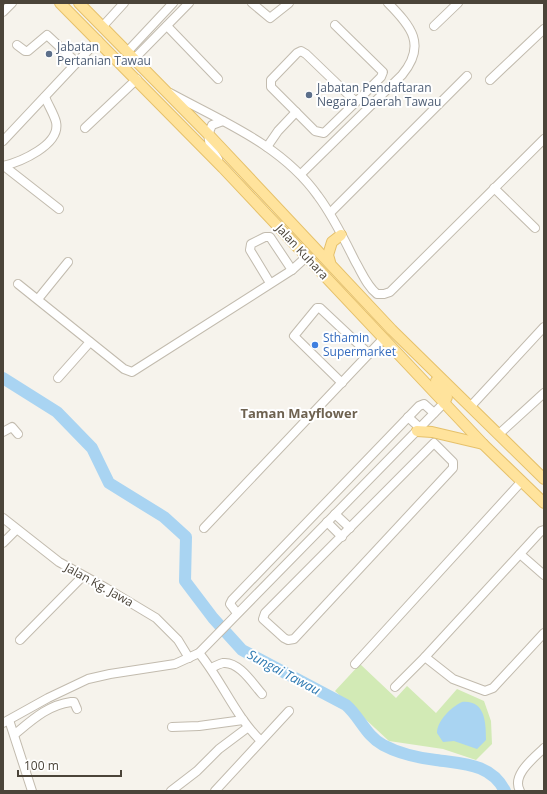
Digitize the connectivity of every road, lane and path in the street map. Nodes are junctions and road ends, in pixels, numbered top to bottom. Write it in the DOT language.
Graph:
graph roads {
  1 [pos="12,3"];
  2 [pos="60,3"];
  3 [pos="79,3"];
  4 [pos="124,3"];
  5 [pos="173,3"];
  6 [pos="189,3"];
  7 [pos="252,3"];
  8 [pos="289,3"];
  9 [pos="388,3"];
  10 [pos="458,3"];
  11 [pos="3,12"];
  12 [pos="335,25"];
  13 [pos="103,26"];
  14 [pos="167,26"];
  15 [pos="434,26"];
  16 [pos="544,29"];
  17 [pos="98,40"];
  18 [pos="17,44"];
  19 [pos="132,55"];
  20 [pos="76,62"];
  21 [pos="467,76"];
  22 [pos="137,79"];
  23 [pos="218,79"];
  24 [pos="490,80"];
  25 [pos="166,90"];
  26 [pos="45,97"];
  27 [pos="356,102"];
  28 [pos="296,112"];
  29 [pos="223,121"];
  30 [pos="85,128"];
  31 [pos="208,134"];
  32 [pos="544,139"];
  33 [pos="3,141"];
  34 [pos="267,147"];
  35 [pos="3,166"];
  36 [pos="223,168"];
  37 [pos="301,174"];
  38 [pos="494,188"];
  39 [pos="59,209"];
  40 [pos="330,213"];
  41 [pos="535,228"];
  42 [pos="341,236"];
  43 [pos="303,252"];
  44 [pos="68,262"];
  45 [pos="330,262"];
  46 [pos="292,270"];
  47 [pos="270,283"];
  48 [pos="18,284"];
  49 [pos="38,299"];
  50 [pos="544,327"];
  51 [pos="383,339"];
  52 [pos="90,342"];
  53 [pos="369,354"];
  54 [pos="429,366"];
  55 [pos="58,378"];
  56 [pos="342,383"];
  57 [pos="544,392"];
  58 [pos="444,403"];
  59 [pos="471,406"];
  60 [pos="434,413"];
  61 [pos="408,417"];
  62 [pos="419,429"];
  63 [pos="3,432"];
  64 [pos="18,434"];
  65 [pos="499,434"];
  66 [pos="483,444"];
  67 [pos="532,467"];
  68 [pos="544,472"];
  69 [pos="544,478"];
  70 [pos="522,481"];
  71 [pos="544,503"];
  72 [pos="335,514"];
  73 [pos="3,518"];
  74 [pos="327,522"];
  75 [pos="204,528"];
  76 [pos="350,528"];
  77 [pos="16,530"];
  78 [pos="544,530"];
  79 [pos="342,537"];
  80 [pos="3,543"];
  81 [pos="285,544"];
  82 [pos="296,554"];
  83 [pos="520,554"];
  84 [pos="544,575"];
  85 [pos="83,576"];
  86 [pos="237,613"];
  87 [pos="544,633"];
  88 [pos="20,640"];
  89 [pos="199,653"];
  90 [pos="425,657"];
  91 [pos="189,658"];
  92 [pos="355,664"];
  93 [pos="211,668"];
  94 [pos="395,687"];
  95 [pos="262,694"];
  96 [pos="77,709"];
  97 [pos="289,711"];
  98 [pos="6,721"];
  99 [pos="245,724"];
  100 [pos="172,727"];
  101 [pos="15,734"];
  102 [pos="261,741"];
  103 [pos="544,748"];
  104 [pos="32,791"];
  105 [pos="171,791"];
  106 [pos="215,791"];
  107 [pos="520,791"];
  1 -- 11 [label="street"];
  2 -- 17 [label="main road, Jalan Kuhara"];
  3 -- 13 [label="main road, Jalan Kuhara"];
  4 -- 13 [label="street"];
  5 -- 19 [label="street"];
  6 -- 14 [label="street"];
  7 -- 8 [label="street"];
  9 -- 37 [label="street"];
  10 -- 15 [label="street"];
  12 -- 27 [label="street"];
  13 -- 19 [label="main road, Jalan Kuhara"];
  14 -- 19 [label="street"];
  14 -- 23 [label="street"];
  16 -- 24 [label="street"];
  17 -- 20 [label="street"];
  17 -- 22 [label="main road, Jalan Kuhara"];
  18 -- 20 [label="street"];
  19 -- 25 [label="main road, Jalan Kuhara"];
  20 -- 26 [label="street"];
  21 -- 40 [label="street"];
  22 -- 30 [label="street"];
  22 -- 36 [label="main road, Jalan Kuhara"];
  25 -- 29 [label="street"];
  25 -- 31 [label="main road, Jalan Kuhara"];
  26 -- 33 [label="street"];
  26 -- 35 [label="street"];
  27 -- 28 [label="street"];
  27 -- 28 [label="street"];
  28 -- 34 [label="street"];
  29 -- 31 [label="street"];
  29 -- 34 [label="street"];
  31 -- 36 [label="street"];
  31 -- 45 [label="main road, Jalan Kuhara"];
  32 -- 38 [label="street"];
  34 -- 37 [label="street"];
  35 -- 39 [label="street"];
  36 -- 43 [label="main road, Jalan Kuhara"];
  37 -- 40 [label="street"];
  38 -- 41 [label="street"];
  38 -- 42 [label="street"];
  40 -- 42 [label="street"];
  42 -- 45 [label="main road"];
  43 -- 46 [label="street"];
  43 -- 51 [label="main road, Jalan Kuhara"];
  44 -- 49 [label="street"];
  45 -- 54 [label="main road, Jalan Kuhara"];
  46 -- 47 [label="street"];
  46 -- 47 [label="street"];
  47 -- 52 [label="street"];
  48 -- 49 [label="street"];
  49 -- 52 [label="street"];
  50 -- 59 [label="street"];
  51 -- 53 [label="street"];
  51 -- 58 [label="main road, Jalan Kuhara"];
  52 -- 55 [label="street"];
  53 -- 56 [label="street"];
  53 -- 56 [label="street"];
  54 -- 58 [label="main road"];
  54 -- 59 [label="main road, Jalan Kuhara"];
  56 -- 75 [label="street"];
  57 -- 65 [label="street"];
  58 -- 60 [label="street"];
  58 -- 66 [label="main road, Jalan Kuhara"];
  59 -- 65 [label="main road, Jalan Kuhara"];
  60 -- 61 [label="street"];
  60 -- 62 [label="street"];
  61 -- 62 [label="street"];
  61 -- 81 [label="street"];
  62 -- 66 [label="main road"];
  62 -- 72 [label="street"];
  63 -- 64 [label="street"];
  65 -- 67 [label="main road, Jalan Kuhara"];
  66 -- 70 [label="main road, Jalan Kuhara"];
  67 -- 68 [label="main road"];
  67 -- 69 [label="main road, Jalan Kuhara"];
  70 -- 71 [label="main road, Jalan Kuhara"];
  70 -- 92 [label="street"];
  72 -- 74 [label="street"];
  72 -- 76 [label="street"];
  73 -- 77 [label="street, Jalan Kg. Jawa"];
  74 -- 79 [label="street"];
  74 -- 82 [label="street"];
  76 -- 79 [label="street"];
  76 -- 79 [label="street"];
  77 -- 80 [label="street"];
  77 -- 85 [label="street, Jalan Kg. Jawa"];
  78 -- 83 [label="street"];
  81 -- 82 [label="street"];
  81 -- 86 [label="street"];
  82 -- 86 [label="street"];
  83 -- 84 [label="street"];
  83 -- 90 [label="street"];
  85 -- 88 [label="street"];
  85 -- 91 [label="street, Jalan Kg. Jawa"];
  86 -- 89 [label="street"];
  87 -- 90 [label="street"];
  89 -- 91 [label="street"];
  89 -- 93 [label="street"];
  90 -- 94 [label="street"];
  91 -- 98 [label="street"];
  93 -- 95 [label="street"];
  93 -- 99 [label="street"];
  96 -- 101 [label="street"];
  97 -- 102 [label="street"];
  98 -- 101 [label="street"];
  99 -- 100 [label="street"];
  99 -- 102 [label="street"];
  99 -- 105 [label="street"];
  101 -- 104 [label="street"];
  102 -- 106 [label="street"];
  103 -- 107 [label="street"];
}
